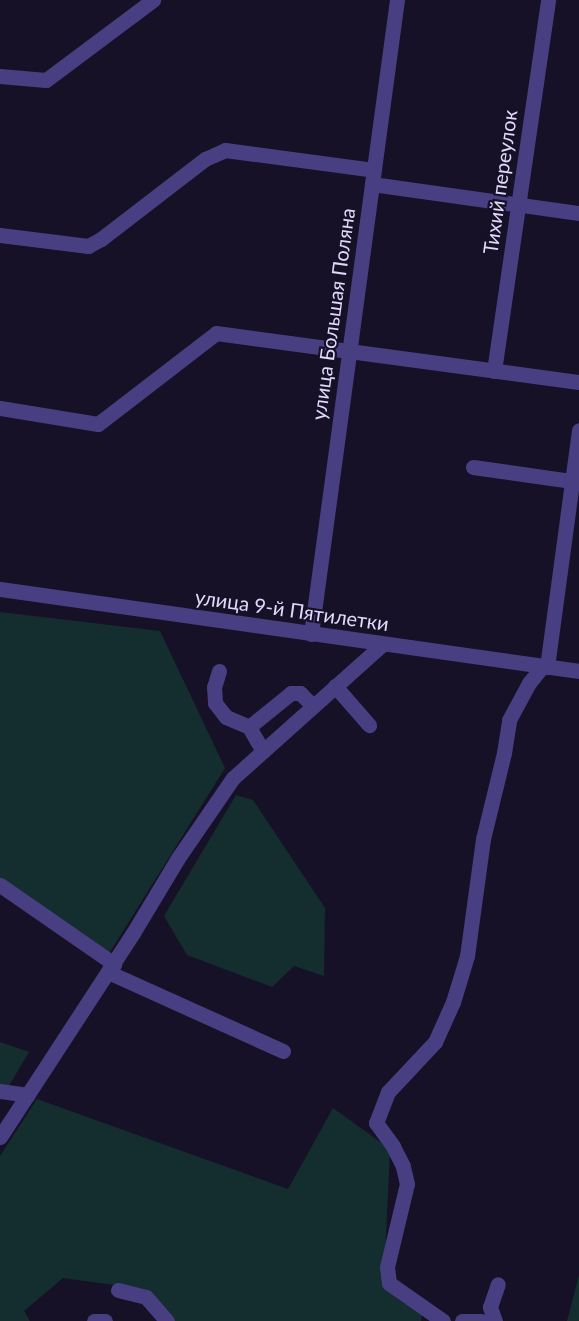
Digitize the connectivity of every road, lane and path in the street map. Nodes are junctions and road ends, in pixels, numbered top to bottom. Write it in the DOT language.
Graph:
graph roads {
  1 [pos="153,0"];
  2 [pos="397,0"];
  3 [pos="548,0"];
  4 [pos="0,76"];
  5 [pos="373,177"];
  6 [pos="517,204"];
  7 [pos="579,213"];
  8 [pos="0,235"];
  9 [pos="349,351"];
  10 [pos="495,371"];
  11 [pos="579,382"];
  12 [pos="0,408"];
  13 [pos="579,430"];
  14 [pos="473,467"];
  15 [pos="575,482"];
  16 [pos="0,589"];
  17 [pos="311,634"];
  18 [pos="382,644"];
  19 [pos="545,667"];
  20 [pos="219,671"];
  21 [pos="579,672"];
  22 [pos="334,686"];
  23 [pos="312,705"];
  24 [pos="369,725"];
  25 [pos="249,727"];
  26 [pos="263,751"];
  27 [pos="0,885"];
  28 [pos="111,968"];
  29 [pos="283,1052"];
  30 [pos="0,1091"];
  31 [pos="28,1095"];
  32 [pos="0,1137"];
  33 [pos="498,1284"];
  34 [pos="118,1290"];
  35 [pos="94,1321"];
  36 [pos="105,1321"];
  37 [pos="167,1321"];
  38 [pos="443,1321"];
  39 [pos="462,1321"];
  40 [pos="481,1321"];
  41 [pos="495,1321"];
  1 -- 4 [label="street"];
  2 -- 5 [label="street, улица Большая Поляна"];
  3 -- 6 [label="street, Тихий переулок"];
  5 -- 6 [label="street"];
  5 -- 8 [label="street"];
  5 -- 9 [label="street, улица Большая Поляна"];
  6 -- 7 [label="street"];
  6 -- 10 [label="street, Тихий переулок"];
  9 -- 10 [label="street"];
  9 -- 12 [label="street"];
  9 -- 17 [label="street, улица Большая Поляна"];
  10 -- 11 [label="street"];
  13 -- 15 [label="street"];
  14 -- 15 [label="street"];
  15 -- 19 [label="street"];
  16 -- 17 [label="street, улица 9-й Пятилетки"];
  17 -- 18 [label="street, улица 9-й Пятилетки"];
  18 -- 19 [label="street, улица 9-й Пятилетки"];
  18 -- 22 [label="street"];
  19 -- 21 [label="street, улица 9-й Пятилетки"];
  19 -- 38 [label="street"];
  20 -- 25 [label="street"];
  22 -- 23 [label="street"];
  22 -- 24 [label="street"];
  23 -- 25 [label="street"];
  23 -- 26 [label="street"];
  25 -- 26 [label="street"];
  26 -- 28 [label="street"];
  27 -- 28 [label="street"];
  28 -- 29 [label="street"];
  28 -- 31 [label="street"];
  30 -- 31 [label="street"];
  31 -- 32 [label="street"];
  33 -- 41 [label="street"];
  34 -- 37 [label="street"];
  35 -- 36 [label="street"];
  39 -- 40 [label="street"];
}
